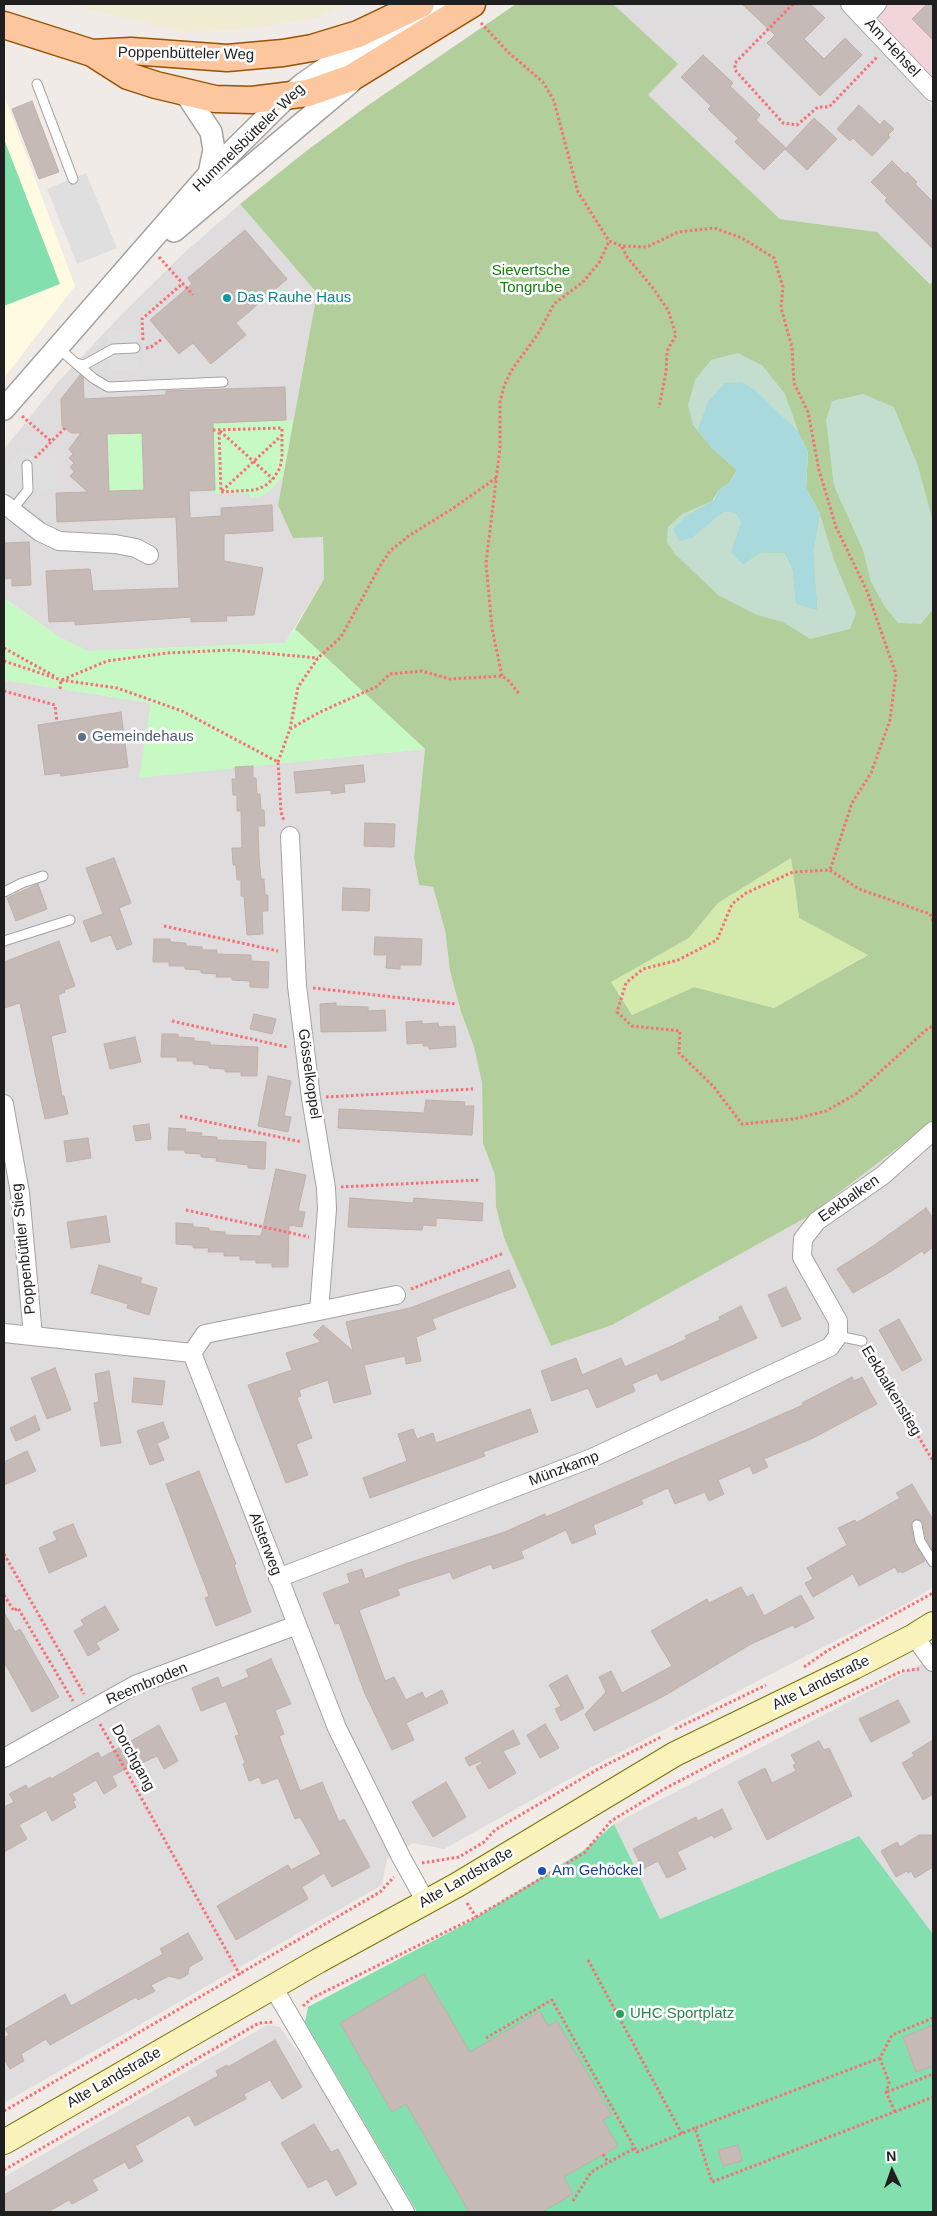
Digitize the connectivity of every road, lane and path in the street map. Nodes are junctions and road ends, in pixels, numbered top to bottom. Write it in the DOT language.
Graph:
graph roads {
  1 [pos="421,4"];
  2 [pos="441,4"];
  3 [pos="793,4"];
  4 [pos="850,4"];
  5 [pos="877,4"];
  6 [pos="470,6"];
  7 [pos="865,17"];
  8 [pos="4,25"];
  9 [pos="889,44"];
  10 [pos="92,53"];
  11 [pos="363,72"];
  12 [pos="38,84"];
  13 [pos="933,92"];
  14 [pos="186,94"];
  15 [pos="287,97"];
  16 [pos="209,174"];
  17 [pos="73,178"];
  18 [pos="610,241"];
  19 [pos="622,246"];
  20 [pos="152,250"];
  21 [pos="182,284"];
  22 [pos="108,288"];
  23 [pos="193,295"];
  24 [pos="57,347"];
  25 [pos="140,348"];
  26 [pos="76,364"];
  27 [pos="223,382"];
  28 [pos="6,406"];
  29 [pos="659,408"];
  30 [pos="65,428"];
  31 [pos="213,430"];
  32 [pos="219,430"];
  33 [pos="282,436"];
  34 [pos="52,442"];
  35 [pos="254,462"];
  36 [pos="27,465"];
  37 [pos="497,478"];
  38 [pos="273,479"];
  39 [pos="221,492"];
  40 [pos="8,507"];
  41 [pos="149,555"];
  42 [pos="4,648"];
  43 [pos="318,658"];
  44 [pos="4,661"];
  45 [pos="502,676"];
  46 [pos="62,680"];
  47 [pos="60,689"];
  48 [pos="4,691"];
  49 [pos="520,695"];
  50 [pos="57,722"];
  51 [pos="290,729"];
  52 [pos="278,762"];
  53 [pos="290,836"];
  54 [pos="830,870"];
  55 [pos="43,876"];
  56 [pos="4,892"];
  57 [pos="70,920"];
  58 [pos="933,920"];
  59 [pos="164,926"];
  60 [pos="4,941"];
  61 [pos="296,955"];
  62 [pos="297,986"];
  63 [pos="456,1004"];
  64 [pos="172,1021"];
  65 [pos="933,1026"];
  66 [pos="305,1051"];
  67 [pos="473,1089"];
  68 [pos="311,1098"];
  69 [pos="4,1104"];
  70 [pos="180,1116"];
  71 [pos="933,1131"];
  72 [pos="320,1145"];
  73 [pos="480,1180"];
  74 [pos="326,1188"];
  75 [pos="186,1210"];
  76 [pos="324,1240"];
  77 [pos="504,1253"];
  78 [pos="396,1295"];
  79 [pos="319,1311"];
  80 [pos="4,1333"];
  81 [pos="33,1336"];
  82 [pos="838,1336"];
  83 [pos="862,1341"];
  84 [pos="192,1354"];
  85 [pos="933,1461"];
  86 [pos="917,1525"];
  87 [pos="4,1554"];
  88 [pos="933,1562"];
  89 [pos="278,1578"];
  90 [pos="4,1595"];
  91 [pos="297,1625"];
  92 [pos="924,1630"];
  93 [pos="929,1665"];
  94 [pos="86,1711"];
  95 [pos="4,1758"];
  96 [pos="495,1830"];
  97 [pos="443,1860"];
  98 [pos="417,1864"];
  99 [pos="446,1866"];
  100 [pos="398,1874"];
  101 [pos="426,1902"];
  102 [pos="468,1904"];
  103 [pos="476,1917"];
  104 [pos="588,1960"];
  105 [pos="240,1975"];
  106 [pos="273,1987"];
  107 [pos="301,2007"];
  108 [pos="933,2018"];
  109 [pos="281,2019"];
  110 [pos="486,2038"];
  111 [pos="880,2058"];
  112 [pos="933,2074"];
  113 [pos="886,2092"];
  114 [pos="933,2097"];
  115 [pos="4,2111"];
  116 [pos="895,2112"];
  117 [pos="695,2128"];
  118 [pos="682,2134"];
  119 [pos="4,2142"];
  120 [pos="635,2148"];
  121 [pos="603,2154"];
  122 [pos="608,2162"];
  123 [pos="4,2170"];
  124 [pos="574,2201"];
  125 [pos="404,2212"];
  1 -- 10 [label="main road, Poppenbütteler Weg"];
  2 -- 15 [label="street, Hummelsbütteler Weg"];
  3 -- 9 [label="path"];
  4 -- 7 [label="street, Am Hehsel"];
  5 -- 7 [label="street"];
  6 -- 11 [label="main road, Poppenbütteler Weg"];
  6 -- 18 [label="path"];
  7 -- 9 [label="street, Am Hehsel"];
  8 -- 10 [label="main road, Poppenbütteler Weg"];
  9 -- 13 [label="street, Am Hehsel"];
  10 -- 14 [label="main road, Poppenbütteler Weg"];
  11 -- 15 [label="main road, Poppenbütteler Weg"];
  11 -- 20 [label="street, Hummelsbütteler Weg"];
  12 -- 17 [label="lane"];
  14 -- 15 [label="main road, Poppenbütteler Weg"];
  14 -- 16 [label="street"];
  15 -- 16 [label="street, Hummelsbütteler Weg"];
  16 -- 22 [label="street, Hummelsbütteler Weg"];
  18 -- 19 [label="path"];
  18 -- 37 [label="path"];
  19 -- 29 [label="path"];
  19 -- 54 [label="path"];
  20 -- 21 [label="path"];
  20 -- 22 [label="street, Hummelsbütteler Weg"];
  21 -- 23 [label="path"];
  21 -- 25 [label="path"];
  22 -- 24 [label="street, Hummelsbütteler Weg"];
  24 -- 26 [label="lane"];
  24 -- 28 [label="street, Hummelsbütteler Weg"];
  25 -- 26 [label="lane"];
  26 -- 27 [label="lane"];
  28 -- 34 [label="path"];
  30 -- 34 [label="path"];
  31 -- 32 [label="path"];
  32 -- 33 [label="path"];
  32 -- 35 [label="path"];
  32 -- 39 [label="path"];
  33 -- 35 [label="path"];
  33 -- 38 [label="path"];
  34 -- 36 [label="path"];
  35 -- 38 [label="path"];
  35 -- 39 [label="path"];
  36 -- 40 [label="lane"];
  37 -- 43 [label="path"];
  37 -- 45 [label="path"];
  38 -- 39 [label="path"];
  40 -- 41 [label="street"];
  42 -- 46 [label="path"];
  43 -- 46 [label="path"];
  43 -- 51 [label="path"];
  44 -- 46 [label="path"];
  45 -- 49 [label="path"];
  45 -- 51 [label="path"];
  46 -- 47 [label="path"];
  46 -- 52 [label="path"];
  48 -- 50 [label="path"];
  51 -- 52 [label="path"];
  52 -- 53 [label="path"];
  53 -- 61 [label="street, Gösselkoppel"];
  54 -- 58 [label="path"];
  54 -- 65 [label="path"];
  55 -- 56 [label="lane"];
  57 -- 60 [label="lane"];
  59 -- 61 [label="path"];
  61 -- 62 [label="street, Gösselkoppel"];
  62 -- 63 [label="path"];
  62 -- 66 [label="street, Gösselkoppel"];
  64 -- 66 [label="path"];
  66 -- 68 [label="street, Gösselkoppel"];
  67 -- 68 [label="path"];
  68 -- 72 [label="street, Gösselkoppel"];
  69 -- 81 [label="street, Poppenbüttler Stieg"];
  70 -- 72 [label="path"];
  71 -- 82 [label="street, Eekbalken"];
  72 -- 74 [label="street, Gösselkoppel"];
  73 -- 74 [label="path"];
  74 -- 76 [label="street, Gösselkoppel"];
  75 -- 76 [label="path"];
  76 -- 79 [label="street, Gösselkoppel"];
  77 -- 78 [label="path"];
  78 -- 79 [label="street"];
  79 -- 84 [label="street"];
  80 -- 81 [label="street"];
  81 -- 84 [label="street"];
  82 -- 83 [label="lane, Eekbalkenstieg"];
  82 -- 89 [label="street, Münzkamp"];
  83 -- 85 [label="path, Eekbalkenstieg"];
  84 -- 89 [label="street, Alsterweg"];
  86 -- 88 [label="lane"];
  87 -- 94 [label="path, Dorchgang"];
  89 -- 91 [label="street, Alsterweg"];
  90 -- 94 [label="path"];
  91 -- 94 [label="street, Reembroden"];
  91 -- 101 [label="street, Alsterweg"];
  92 -- 93 [label="street"];
  92 -- 101 [label="main road, Alte Landstraße"];
  93 -- 103 [label="path"];
  94 -- 95 [label="street, Reembroden"];
  94 -- 105 [label="path, Dorchgang"];
  96 -- 97 [label="path"];
  97 -- 98 [label="path"];
  97 -- 99 [label="path"];
  100 -- 105 [label="path"];
  101 -- 106 [label="main road, Alte Landstraße"];
  102 -- 103 [label="path"];
  103 -- 107 [label="path"];
  104 -- 118 [label="path"];
  105 -- 115 [label="path"];
  106 -- 119 [label="main road, Alte Landstraße"];
  106 -- 125 [label="street"];
  108 -- 111 [label="path"];
  109 -- 123 [label="path"];
  110 -- 120 [label="path"];
  111 -- 113 [label="path"];
  111 -- 117 [label="path"];
  112 -- 113 [label="path"];
  113 -- 116 [label="path"];
  114 -- 116 [label="path"];
  116 -- 117 [label="path"];
  117 -- 118 [label="path"];
  118 -- 120 [label="path"];
  120 -- 122 [label="path"];
  121 -- 122 [label="path"];
  122 -- 124 [label="path"];
}
